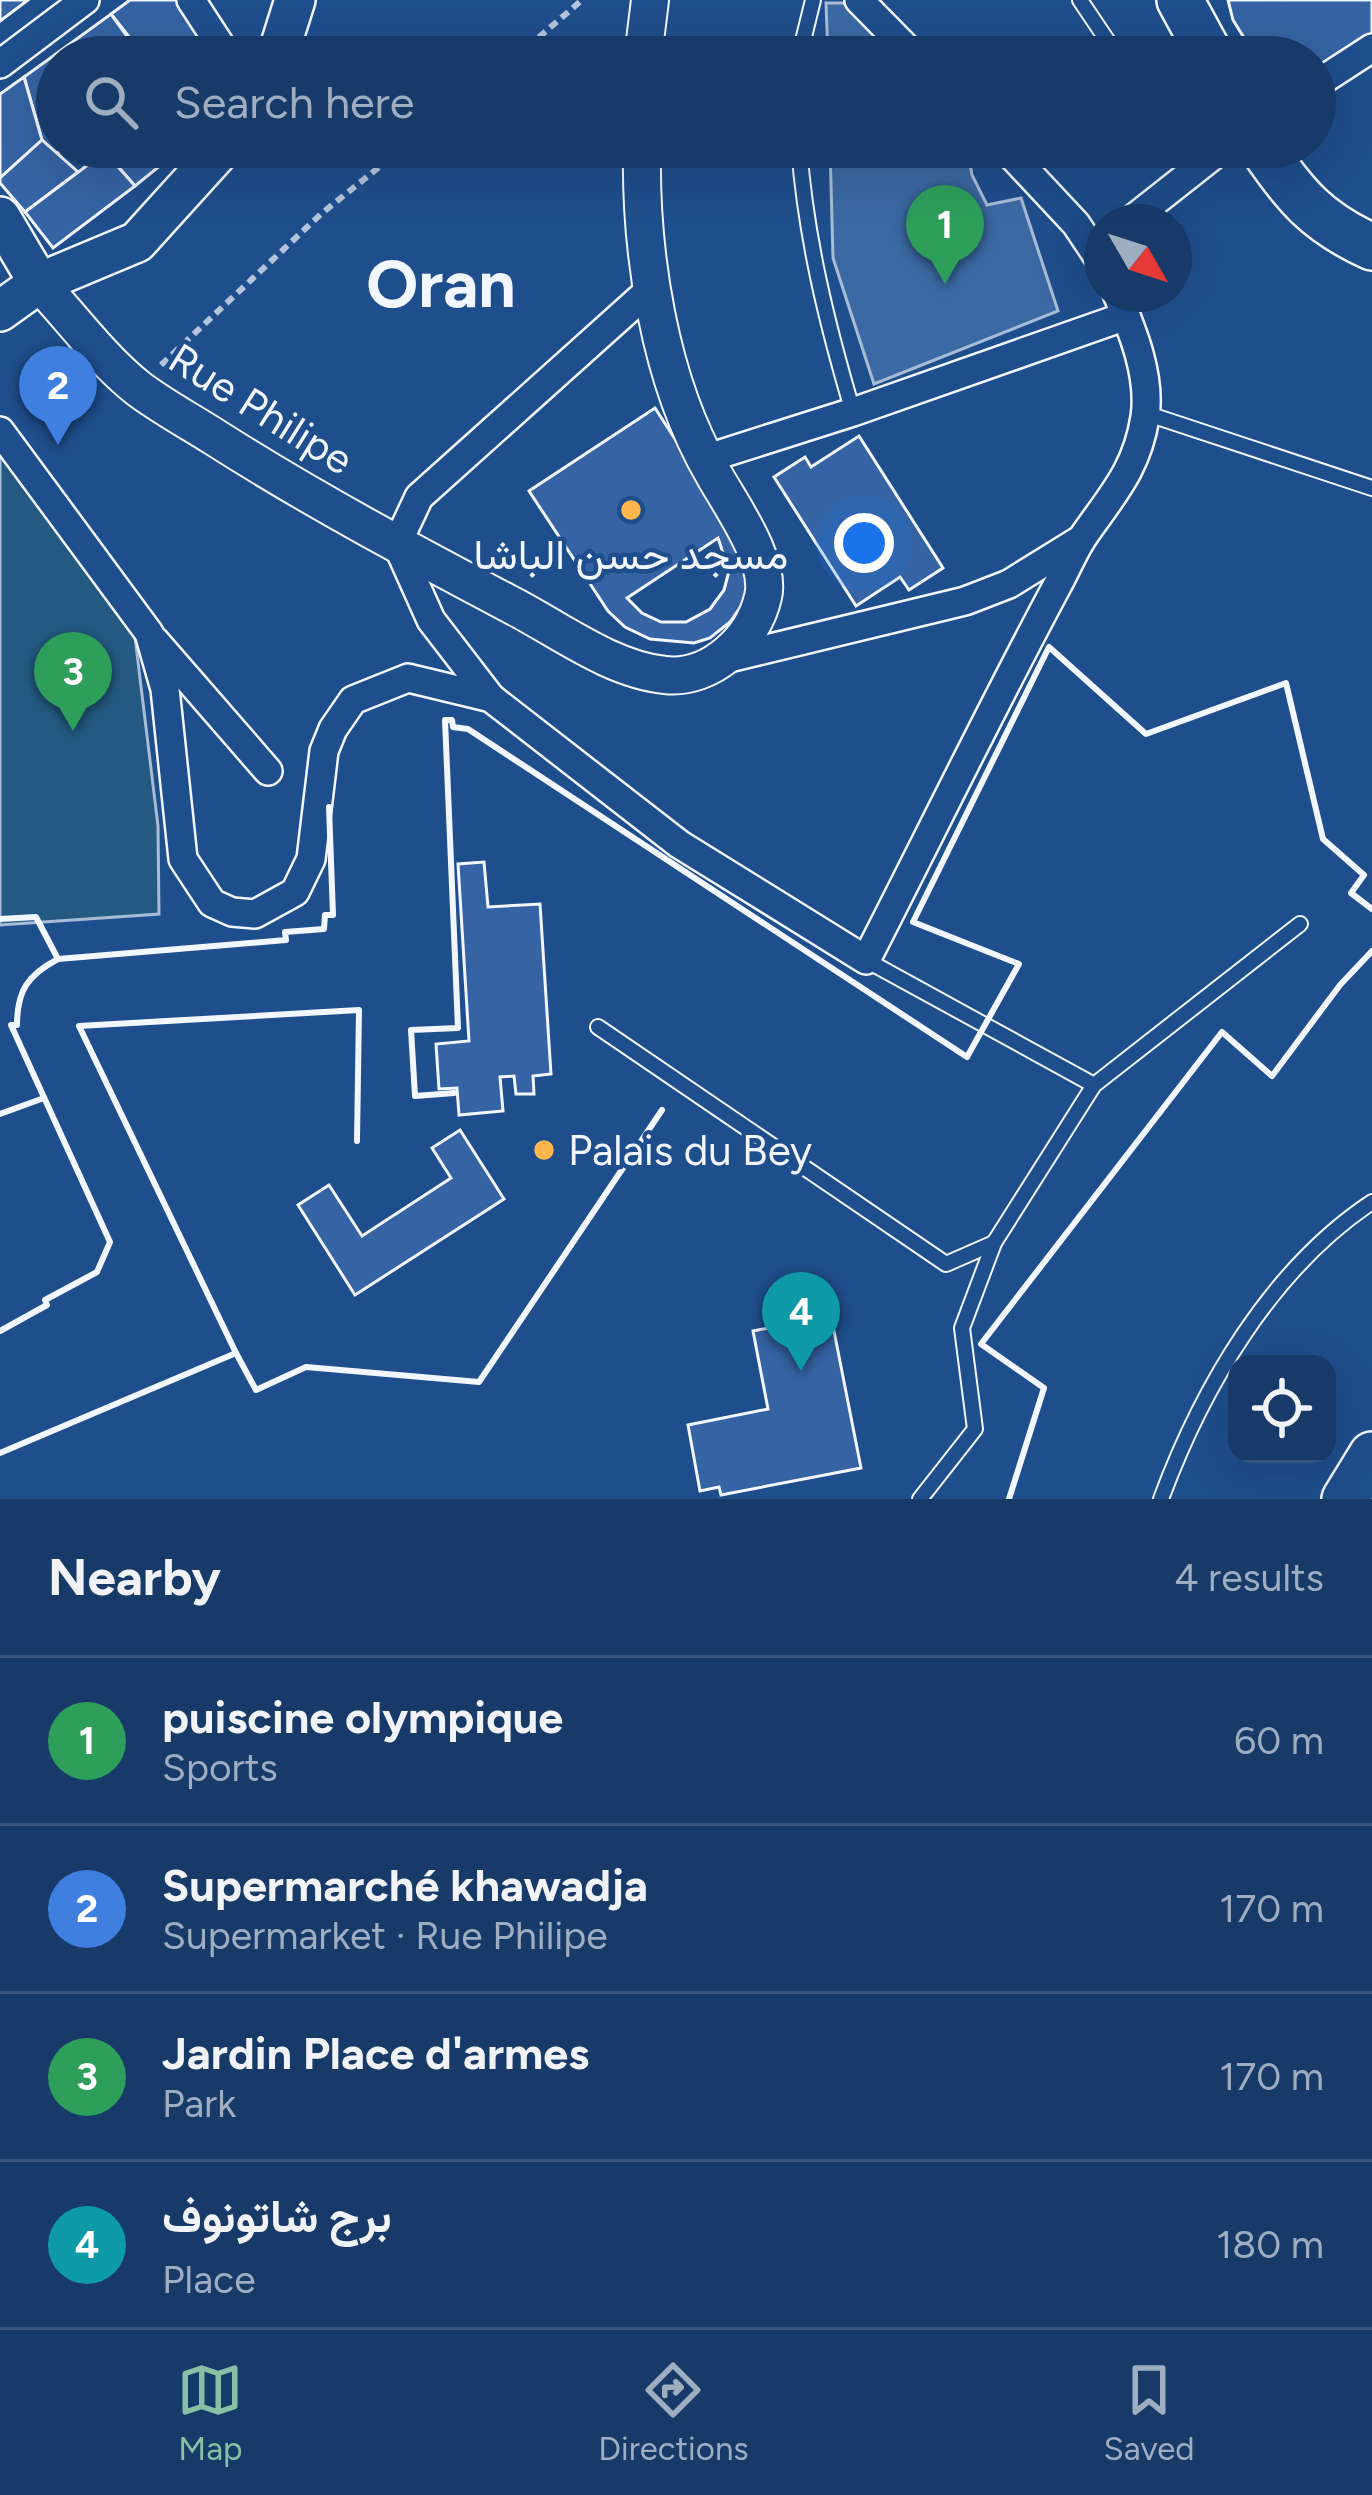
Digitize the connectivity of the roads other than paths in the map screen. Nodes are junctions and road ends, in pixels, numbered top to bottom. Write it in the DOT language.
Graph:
graph roads {
  1 [pos="85,0"];
  2 [pos="191,0"];
  3 [pos="295,0"];
  4 [pos="650,0"];
  5 [pos="812,0"];
  6 [pos="859,0"];
  7 [pos="1080,0"];
  8 [pos="1180,0"];
  9 [pos="37,36"];
  10 [pos="214,36"];
  11 [pos="284,36"];
  12 [pos="646,36"];
  13 [pos="804,36"];
  14 [pos="894,36"];
  15 [pos="1104,36"];
  16 [pos="1200,36"];
  17 [pos="36,37"];
  18 [pos="1372,48"];
  19 [pos="0,64"];
  20 [pos="1336,71"];
  21 [pos="205,168"];
  22 [pos="644,168"];
  23 [pos="800,168"];
  24 [pos="1024,168"];
  25 [pos="1197,168"];
  26 [pos="1276,168"];
  27 [pos="1152,204"];
  28 [pos="0,217"];
  29 [pos="1084,233"];
  30 [pos="1372,247"];
  31 [pos="39,283"];
  32 [pos="653,287"];
  33 [pos="0,311"];
  34 [pos="1104,312"];
  35 [pos="1124,312"];
  36 [pos="853,412"];
  37 [pos="1145,413"];
  38 [pos="0,430"];
  39 [pos="705,459"];
  40 [pos="1372,488"];
  41 [pos="1083,538"];
  42 [pos="398,544"];
  43 [pos="149,633"];
  44 [pos="721,660"];
  45 [pos="491,698"];
  46 [pos="268,771"];
  47 [pos="1300,924"];
  48 [pos="866,960"];
  49 [pos="598,1027"];
  50 [pos="1094,1085"];
  51 [pos="1372,1202"];
  52 [pos="994,1243"];
  53 [pos="1372,1455"];
  54 [pos="920,1499"];
  55 [pos="1161,1499"];
  56 [pos="1345,1499"];
  1 -- 9 [label="street"];
  2 -- 10 [label="street"];
  3 -- 11 [label="main road"];
  4 -- 12 [label="street"];
  5 -- 13 [label="lane"];
  6 -- 14 [label="street"];
  7 -- 15 [label="lane"];
  8 -- 16 [label="main road"];
  17 -- 19 [label="street"];
  18 -- 20 [label="street"];
  21 -- 31 [label="main road"];
  22 -- 32 [label="street"];
  23 -- 36 [label="lane"];
  24 -- 29 [label="street"];
  25 -- 27 [label="street"];
  26 -- 30 [label="main road"];
  28 -- 31 [label="main road"];
  31 -- 33 [label="main road"];
  31 -- 42 [label="street, Rue Philipe"];
  32 -- 39 [label="street"];
  32 -- 42 [label="street"];
  34 -- 36 [label="street"];
  35 -- 37 [label="street"];
  36 -- 39 [label="street"];
  37 -- 40 [label="lane"];
  37 -- 41 [label="street"];
  38 -- 43 [label="street"];
  39 -- 44 [label="street"];
  41 -- 44 [label="street"];
  41 -- 48 [label="street"];
  42 -- 44 [label="street, Rue Philipe"];
  42 -- 45 [label="street"];
  43 -- 45 [label="street"];
  43 -- 46 [label="street"];
  45 -- 48 [label="street"];
  47 -- 50 [label="lane"];
  48 -- 50 [label="lane"];
  49 -- 52 [label="lane"];
  50 -- 52 [label="lane"];
  51 -- 55 [label="lane"];
  52 -- 54 [label="lane"];
  53 -- 56 [label="main road"];
}
